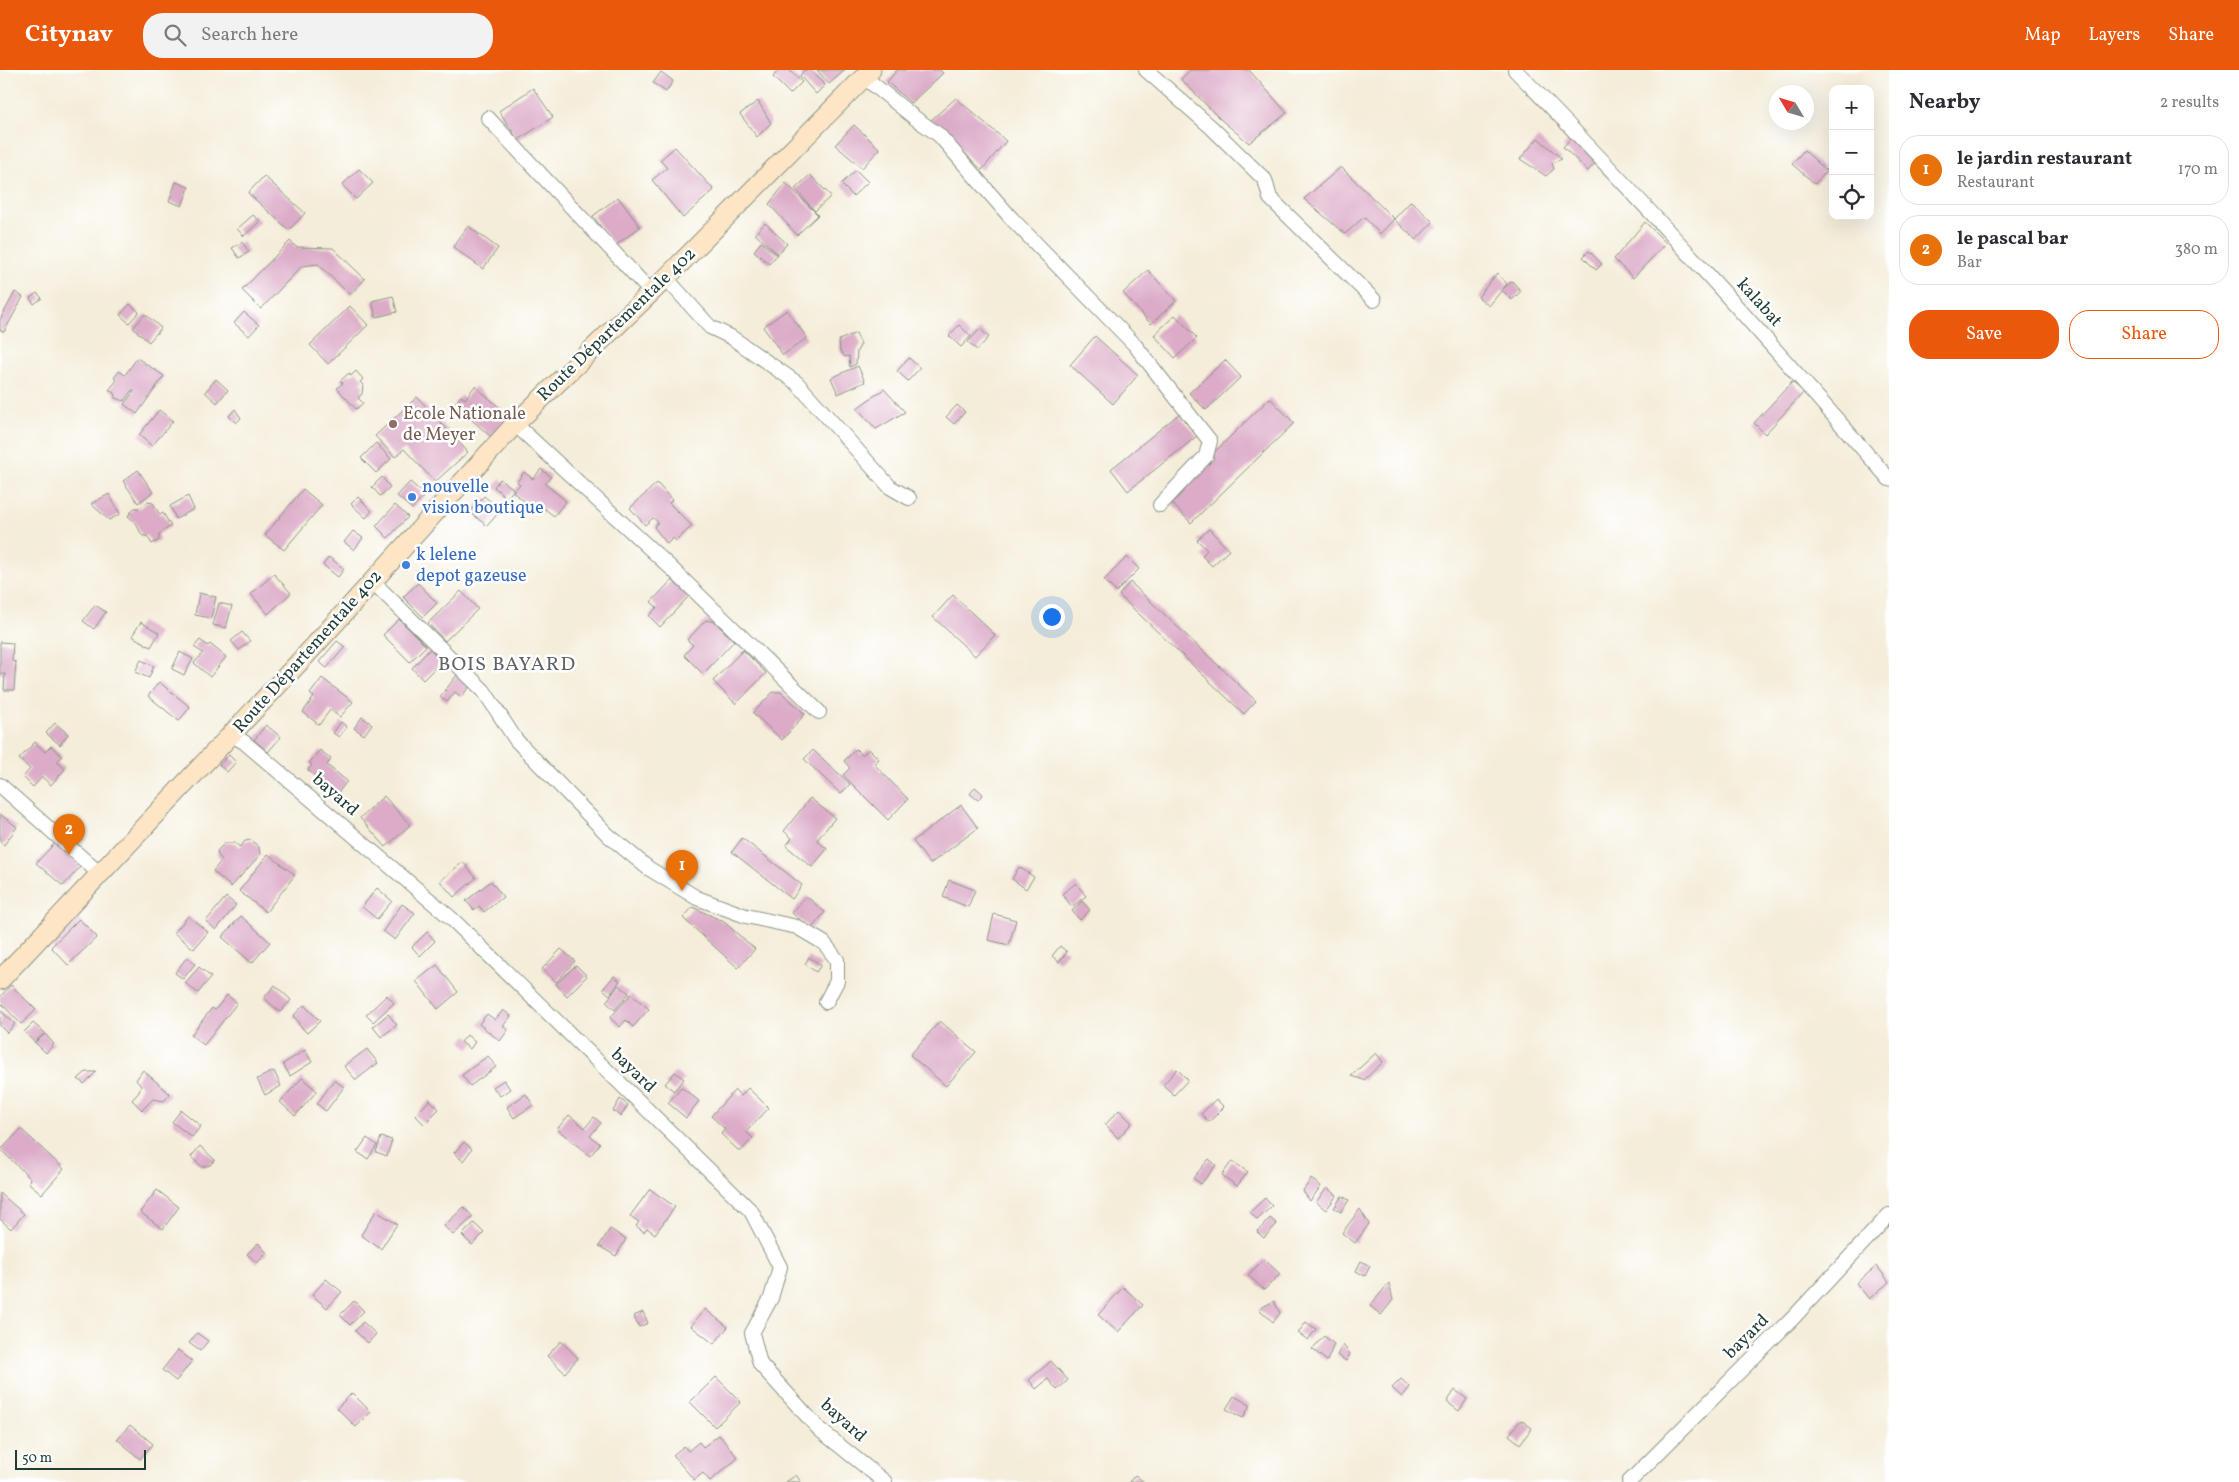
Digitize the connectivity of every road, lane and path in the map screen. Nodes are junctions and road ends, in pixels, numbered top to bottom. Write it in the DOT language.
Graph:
graph roads {
  1 [pos="1146,70"];
  2 [pos="1515,70"];
  3 [pos="867,73"];
  4 [pos="488,118"];
  5 [pos="666,278"];
  6 [pos="651,292"];
  7 [pos="1374,300"];
  8 [pos="515,424"];
  9 [pos="1889,478"];
  10 [pos="909,498"];
  11 [pos="1160,506"];
  12 [pos="372,580"];
  13 [pos="819,712"];
  14 [pos="232,735"];
  15 [pos="0,785"];
  16 [pos="100,874"];
  17 [pos="0,980"];
  18 [pos="826,1002"];
  19 [pos="1889,1216"];
  20 [pos="886,1482"];
  21 [pos="1629,1482"];
  1 -- 7 [label="street"];
  2 -- 9 [label="street, kalabat"];
  3 -- 5 [label="main road, Route Départementale 402"];
  3 -- 11 [label="street"];
  4 -- 6 [label="street"];
  5 -- 6 [label="main road, Route Départementale 402"];
  5 -- 10 [label="street"];
  6 -- 8 [label="main road, Route Départementale 402"];
  8 -- 12 [label="main road, Route Départementale 402"];
  8 -- 13 [label="street"];
  12 -- 14 [label="main road, Route Départementale 402"];
  12 -- 18 [label="street"];
  14 -- 16 [label="main road, Route Départementale 402"];
  14 -- 20 [label="street, bayard"];
  15 -- 16 [label="street"];
  16 -- 17 [label="main road, Route Départementale 402"];
  19 -- 21 [label="street, bayard"];
}
